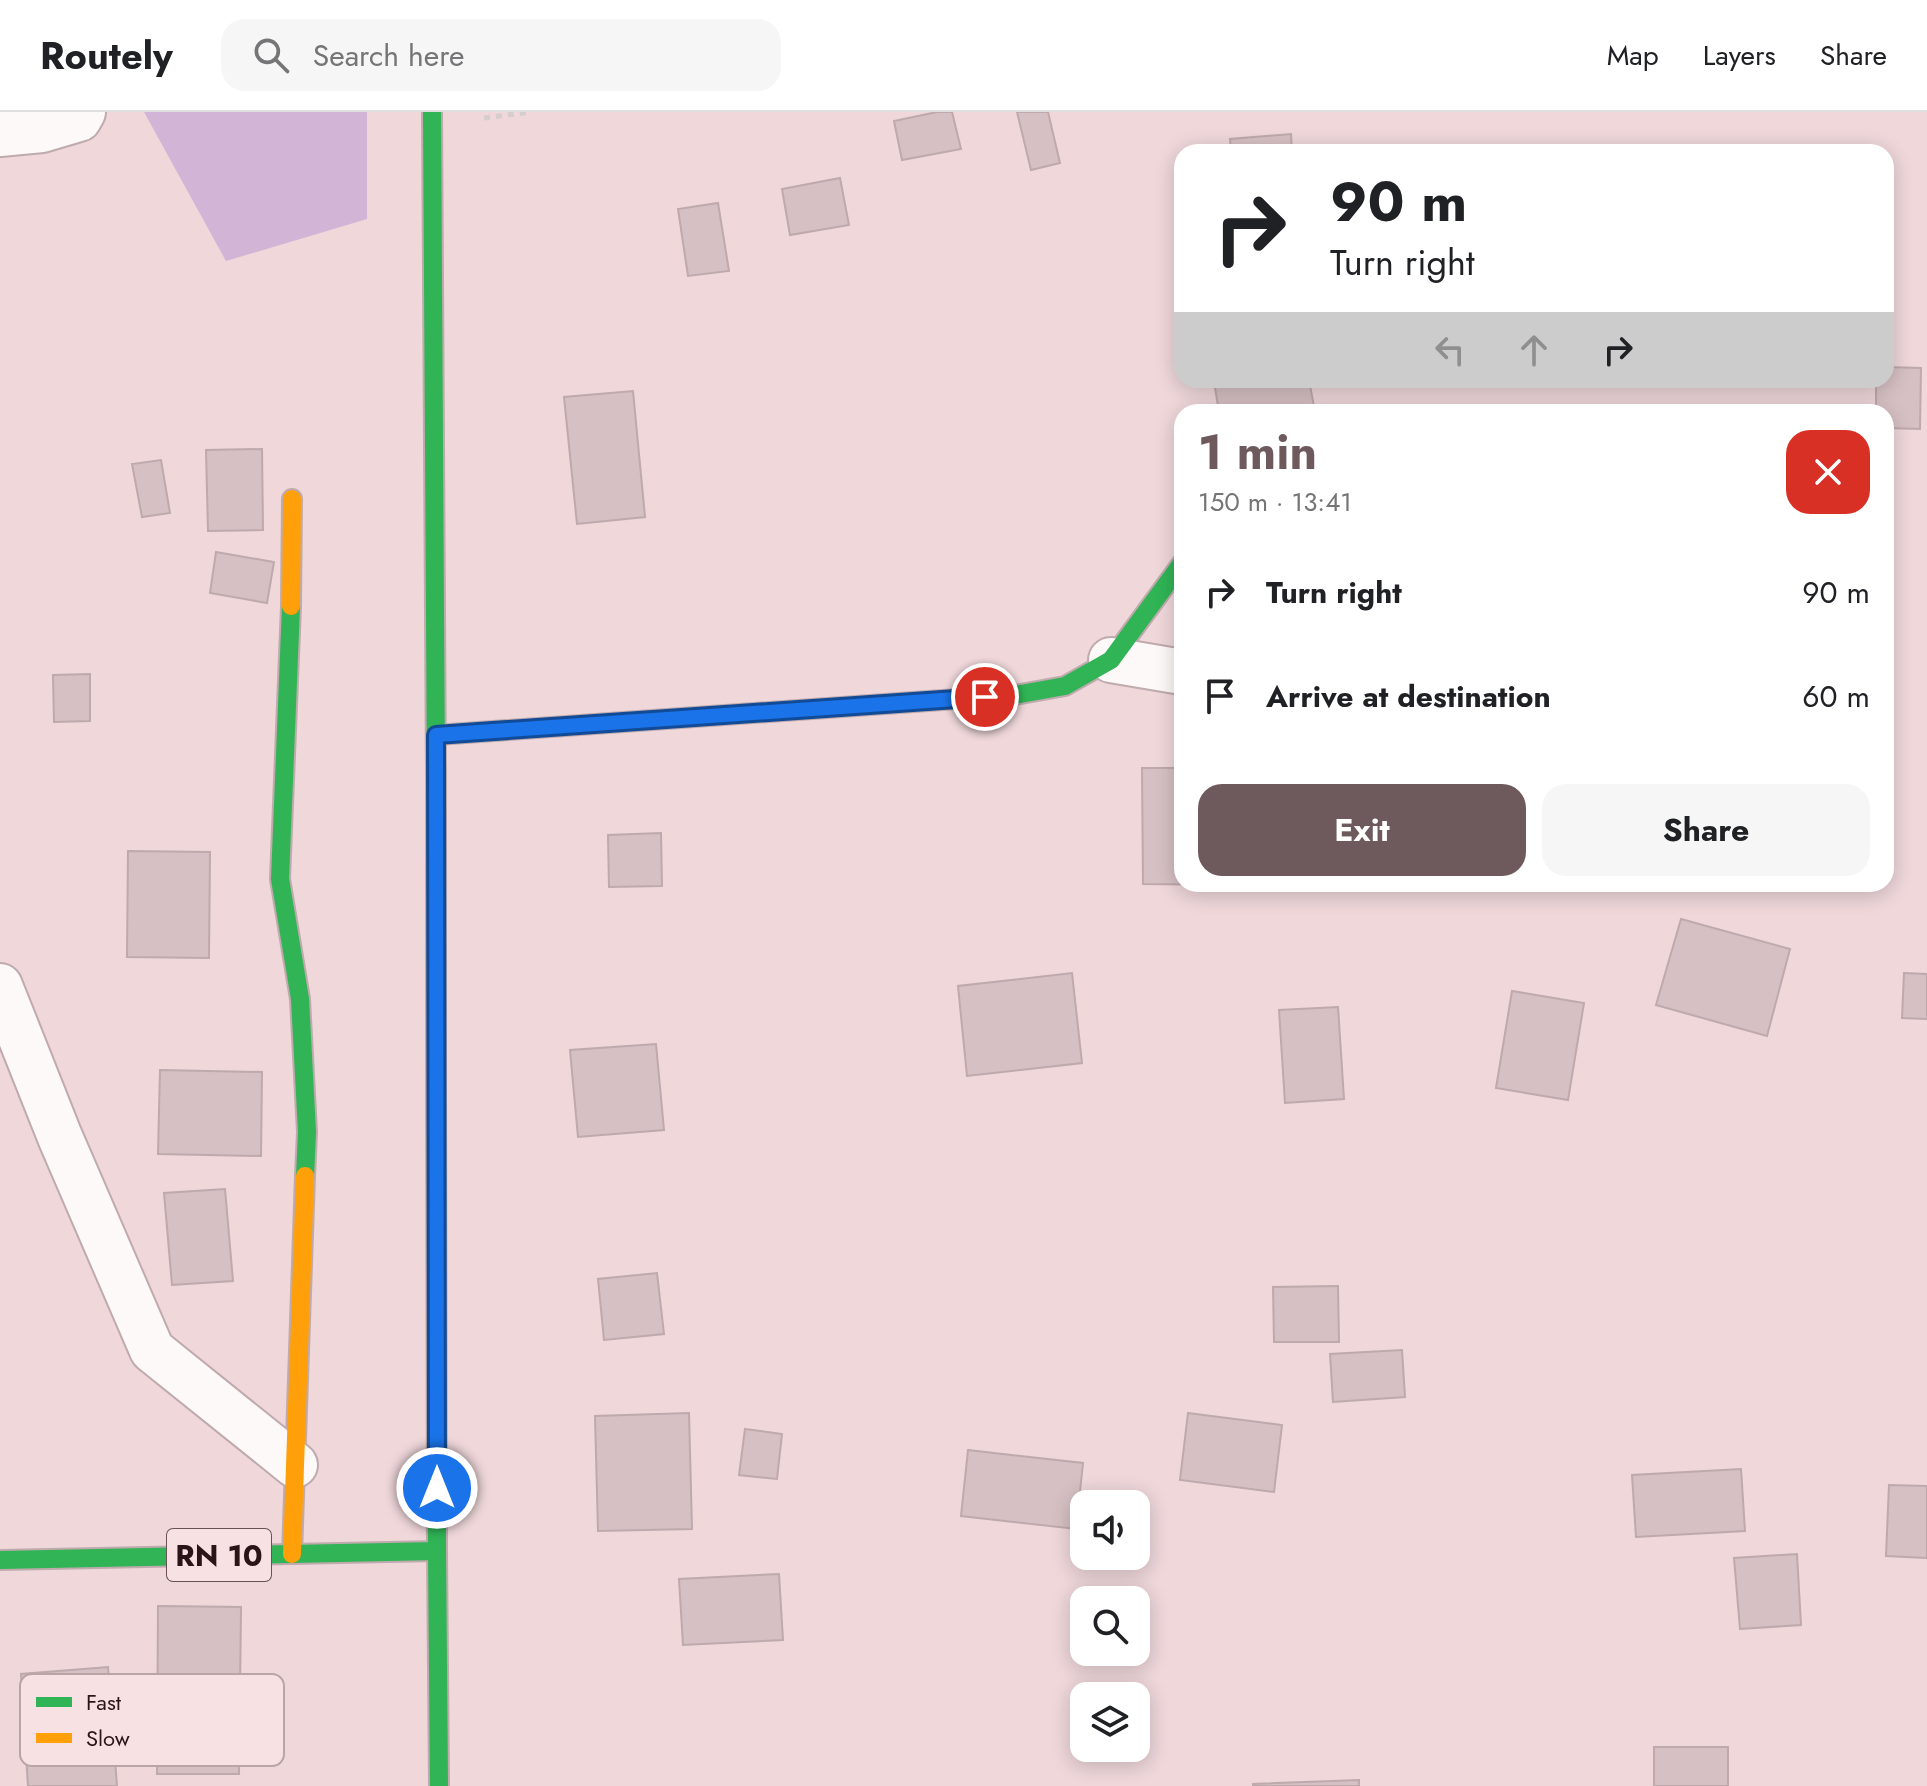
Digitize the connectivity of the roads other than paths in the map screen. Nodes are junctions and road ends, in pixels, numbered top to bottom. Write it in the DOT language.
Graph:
graph roads {
  1 [pos="83,112"];
  2 [pos="432,112"];
  3 [pos="0,134"];
  4 [pos="292,499"];
  5 [pos="1174,574"];
  6 [pos="1111,660"];
  7 [pos="1174,671"];
  8 [pos="436,735"];
  9 [pos="0,986"];
  10 [pos="295,1465"];
  11 [pos="437,1551"];
  12 [pos="292,1554"];
  13 [pos="0,1560"];
  14 [pos="439,1786"];
  1 -- 3 [label="street"];
  2 -- 8 [label="street"];
  4 -- 10 [label="street"];
  5 -- 6 [label="street"];
  6 -- 7 [label="street"];
  6 -- 8 [label="street"];
  8 -- 11 [label="street"];
  9 -- 10 [label="street"];
  10 -- 12 [label="street"];
  11 -- 12 [label="street, RN 10"];
  11 -- 14 [label="street"];
  12 -- 13 [label="street, RN 10"];
}
